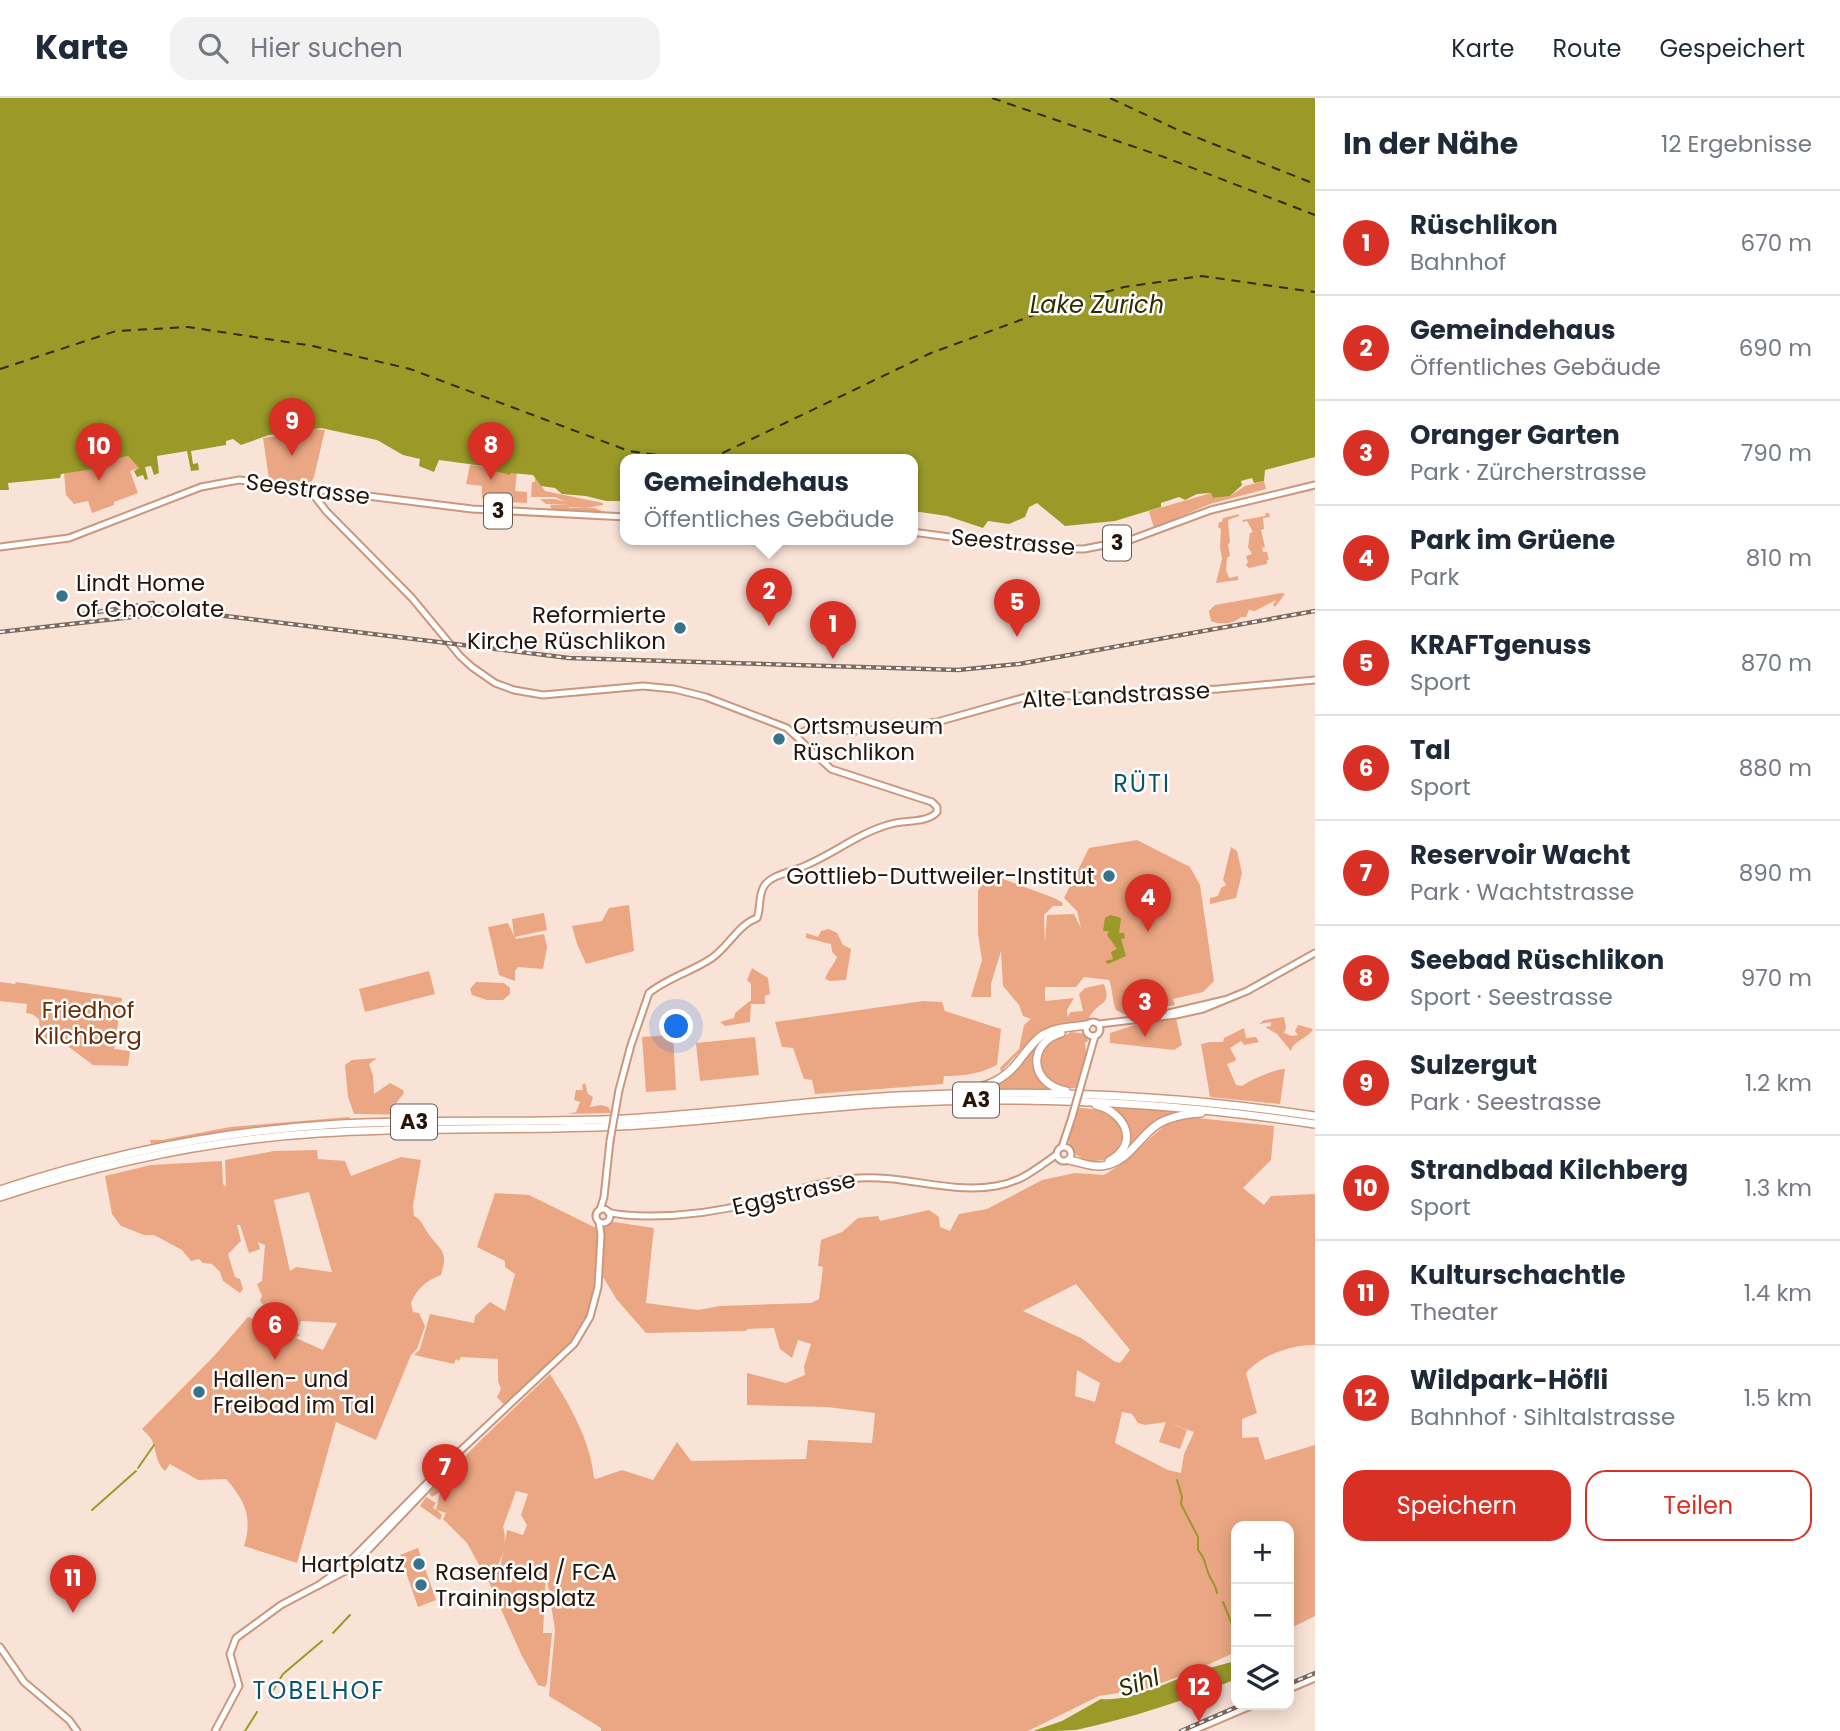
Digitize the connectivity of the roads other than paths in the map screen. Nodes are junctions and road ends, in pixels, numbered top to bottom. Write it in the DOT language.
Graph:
graph roads {
  1 [pos="1315,485"];
  2 [pos="312,489"];
  3 [pos="620,517"];
  4 [pos="918,533"];
  5 [pos="0,547"];
  6 [pos="1315,680"];
  7 [pos="796,735"];
  8 [pos="1315,953"];
  9 [pos="1100,1027"];
  10 [pos="1090,1032"];
  11 [pos="947,1094"];
  12 [pos="1091,1095"];
  13 [pos="1082,1102"];
  14 [pos="1229,1113"];
  15 [pos="1315,1116"];
  16 [pos="1315,1124"];
  17 [pos="1068,1152"];
  18 [pos="1058,1157"];
  19 [pos="0,1190"];
  20 [pos="0,1197"];
  21 [pos="604,1216"];
  22 [pos="0,1647"];
  23 [pos="1315,1678"];
  24 [pos="1294,1687"];
  25 [pos="1241,1710"];
  26 [pos="77,1731"];
  27 [pos="215,1731"];
  28 [pos="1192,1731"];
  1 -- 4 [label="main road, Seestrasse / 3"];
  2 -- 3 [label="main road, Seestrasse / 3"];
  2 -- 5 [label="main road, Seestrasse / 3"];
  2 -- 7 [label="main road"];
  6 -- 7 [label="main road, Alte Landstrasse"];
  7 -- 21 [label="main road, bridge"];
  8 -- 9 [label="main road"];
  9 -- 10 [label="main road"];
  9 -- 10 [label="main road"];
  10 -- 11 [label="highway"];
  10 -- 12 [label="highway"];
  10 -- 17 [label="main road, bridge"];
  11 -- 12 [label="highway, A3"];
  11 -- 19 [label="highway, A3"];
  12 -- 15 [label="highway, A3"];
  13 -- 14 [label="highway, A3"];
  13 -- 17 [label="highway"];
  13 -- 20 [label="highway, A3"];
  14 -- 16 [label="highway, A3"];
  14 -- 17 [label="highway"];
  17 -- 18 [label="main road"];
  17 -- 18 [label="main road, Eggstrasse"];
  18 -- 21 [label="main road, Eggstrasse"];
  21 -- 27 [label="main road"];
  22 -- 26 [label="main road"];
  23 -- 24 [label="main road"];
  25 -- 28 [label="main road"];
}
